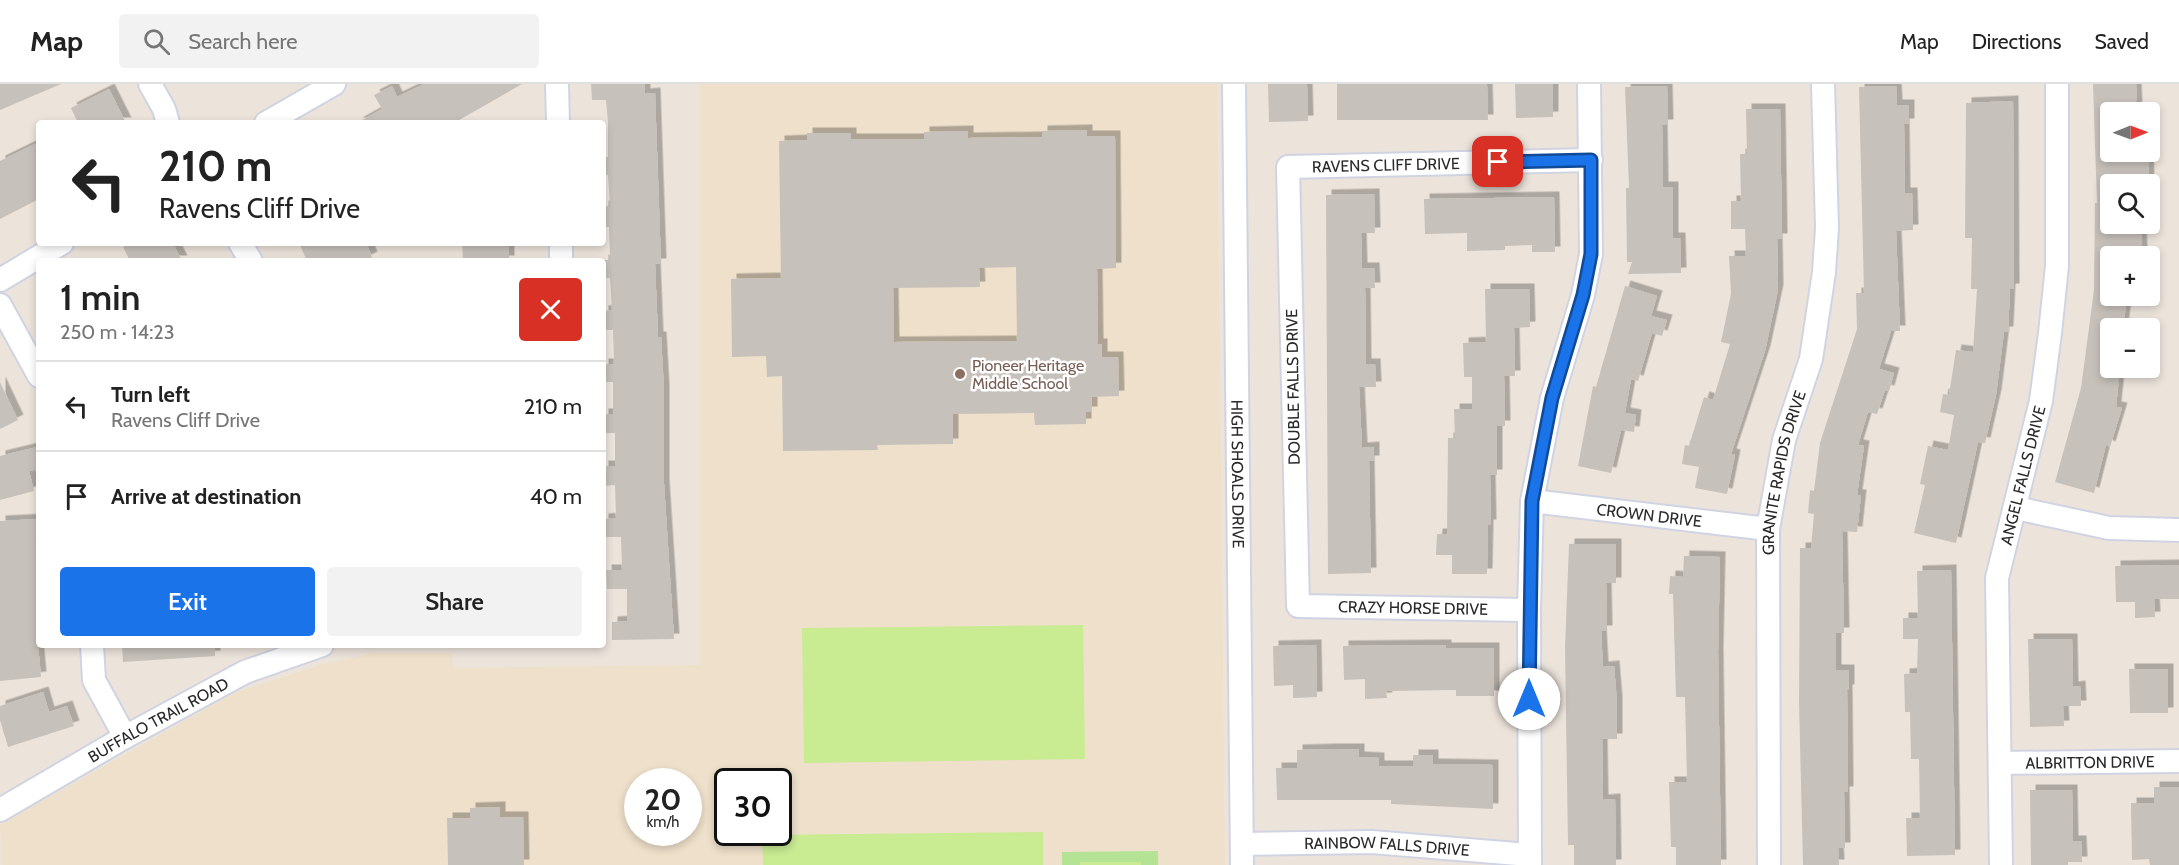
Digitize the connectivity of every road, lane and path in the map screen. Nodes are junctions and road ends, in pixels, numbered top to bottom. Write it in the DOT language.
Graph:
graph roads {
  1 [pos="150,84"];
  2 [pos="334,84"];
  3 [pos="557,84"];
  4 [pos="1234,84"];
  5 [pos="1589,84"];
  6 [pos="1823,84"];
  7 [pos="2057,84"];
  8 [pos="171,118"];
  9 [pos="271,120"];
  10 [pos="558,120"];
  11 [pos="1591,160"];
  12 [pos="1288,168"];
  13 [pos="57,246"];
  14 [pos="37,258"];
  15 [pos="36,259"];
  16 [pos="0,280"];
  17 [pos="0,305"];
  18 [pos="36,371"];
  19 [pos="1532,501"];
  20 [pos="2016,508"];
  21 [pos="1768,530"];
  22 [pos="2179,530"];
  23 [pos="1298,606"];
  24 [pos="1529,610"];
  25 [pos="92,648"];
  26 [pos="313,648"];
  27 [pos="125,737"];
  28 [pos="2179,761"];
  29 [pos="2000,763"];
  30 [pos="0,810"];
  31 [pos="1242,854"];
  32 [pos="1530,860"];
  33 [pos="1769,865"];
  34 [pos="2001,865"];
  1 -- 8 [label="street"];
  2 -- 9 [label="street"];
  3 -- 10 [label="street"];
  4 -- 31 [label="street, HIGH SHOALS DRIVE"];
  5 -- 11 [label="street"];
  6 -- 21 [label="street, GRANITE RAPIDS DRIVE"];
  7 -- 20 [label="street, ANGEL FALLS DRIVE"];
  11 -- 12 [label="street, RAVENS CLIFF DRIVE"];
  11 -- 19 [label="street"];
  12 -- 23 [label="street, DOUBLE FALLS DRIVE"];
  13 -- 14 [label="street"];
  15 -- 16 [label="street"];
  17 -- 18 [label="street"];
  19 -- 21 [label="street, CROWN DRIVE"];
  19 -- 24 [label="street"];
  20 -- 22 [label="street"];
  20 -- 29 [label="street, ANGEL FALLS DRIVE"];
  21 -- 33 [label="street, GRANITE RAPIDS DRIVE"];
  23 -- 24 [label="street, CRAZY HORSE DRIVE"];
  24 -- 32 [label="street"];
  25 -- 27 [label="street"];
  26 -- 27 [label="street, BUFFALO TRAIL ROAD"];
  27 -- 30 [label="street, BUFFALO TRAIL ROAD"];
  28 -- 29 [label="street, ALBRITTON DRIVE"];
  29 -- 34 [label="street, ANGEL FALLS DRIVE"];
  31 -- 32 [label="street, RAINBOW FALLS DRIVE"];
}
